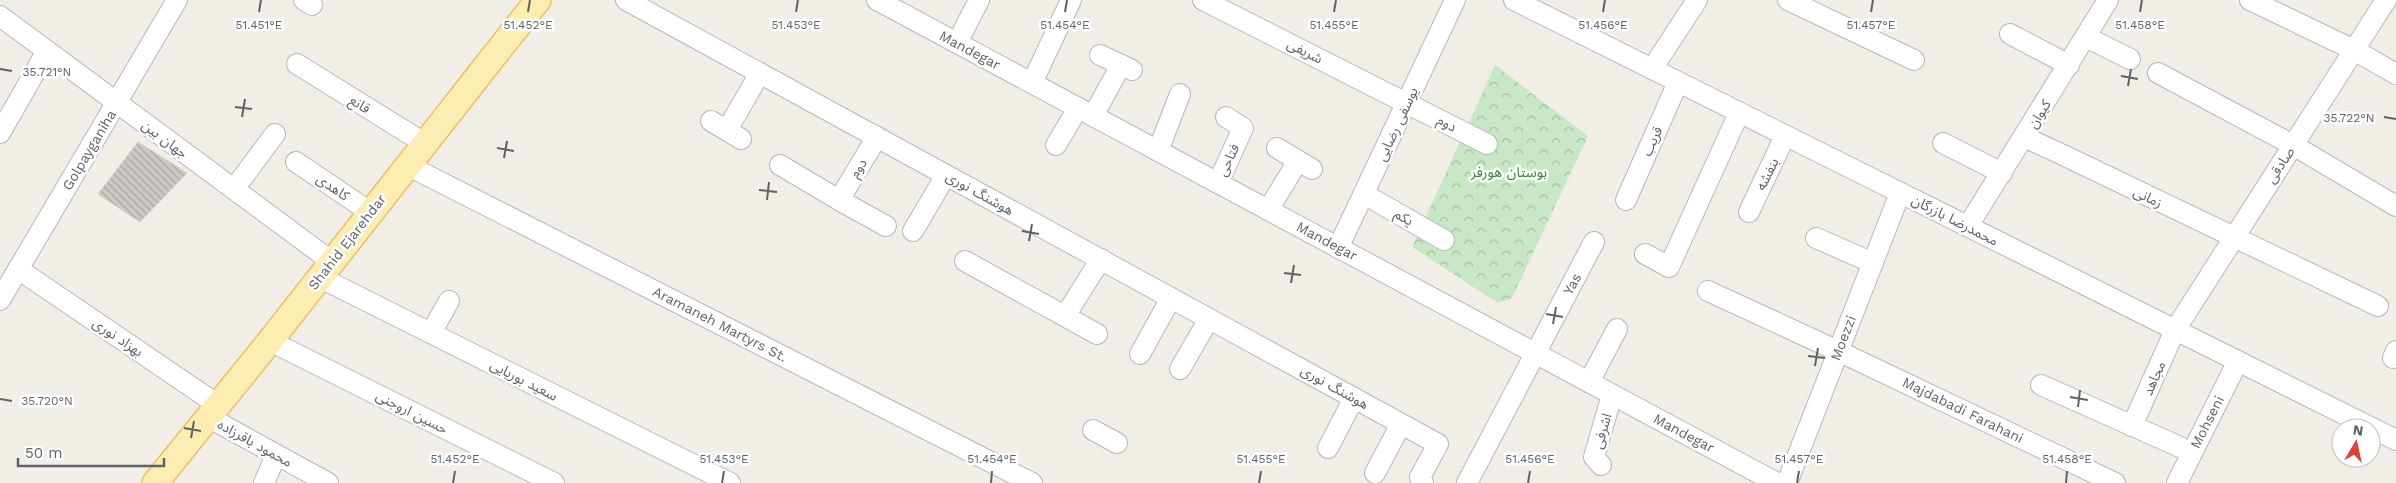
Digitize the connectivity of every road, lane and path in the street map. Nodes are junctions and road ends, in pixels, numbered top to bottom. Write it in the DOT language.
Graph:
graph roads {
  1 [pos="177,0"];
  2 [pos="538,0"];
  3 [pos="626,0"];
  4 [pos="979,0"];
  5 [pos="1071,0"];
  6 [pos="1203,0"];
  7 [pos="1456,0"];
  8 [pos="1514,0"];
  9 [pos="1697,0"];
  10 [pos="1788,0"];
  11 [pos="2108,0"];
  12 [pos="2250,0"];
  13 [pos="2386,0"];
  14 [pos="879,1"];
  15 [pos="0,16"];
  16 [pos="2010,34"];
  17 [pos="2086,37"];
  18 [pos="958,43"];
  19 [pos="2354,50"];
  20 [pos="47,51"];
  21 [pos="1100,55"];
  22 [pos="1914,60"];
  23 [pos="2130,60"];
  24 [pos="296,64"];
  25 [pos="2069,65"];
  26 [pos="1652,69"];
  27 [pos="760,73"];
  28 [pos="2158,73"];
  29 [pos="2396,74"];
  30 [pos="1678,82"];
  31 [pos="1032,83"];
  32 [pos="1180,94"];
  33 [pos="117,102"];
  34 [pos="1407,103"];
  35 [pos="1086,112"];
  36 [pos="1739,112"];
  37 [pos="1226,117"];
  38 [pos="726,130"];
  39 [pos="0,132"];
  40 [pos="275,134"];
  41 [pos="1785,136"];
  42 [pos="877,137"];
  43 [pos="2024,137"];
  44 [pos="1943,143"];
  45 [pos="424,144"];
  46 [pos="1487,144"];
  47 [pos="2293,144"];
  48 [pos="1056,145"];
  49 [pos="1277,148"];
  50 [pos="1158,151"];
  51 [pos="296,162"];
  52 [pos="780,164"];
  53 [pos="408,165"];
  54 [pos="2002,173"];
  55 [pos="946,175"];
  56 [pos="1218,183"];
  57 [pos="234,190"];
  58 [pos="1900,193"];
  59 [pos="1364,194"];
  60 [pos="839,200"];
  61 [pos="1626,200"];
  62 [pos="2396,206"];
  63 [pos="1268,210"];
  64 [pos="370,212"];
  65 [pos="1749,212"];
  66 [pos="886,226"];
  67 [pos="1968,226"];
  68 [pos="913,231"];
  69 [pos="1816,238"];
  70 [pos="2234,238"];
  71 [pos="1444,240"];
  72 [pos="1594,242"];
  73 [pos="1338,248"];
  74 [pos="1645,254"];
  75 [pos="1101,259"];
  76 [pos="965,261"];
  77 [pos="1872,263"];
  78 [pos="18,269"];
  79 [pos="325,269"];
  80 [pos="1708,291"];
  81 [pos="1171,298"];
  82 [pos="0,300"];
  83 [pos="449,301"];
  84 [pos="2378,306"];
  85 [pos="1064,316"];
  86 [pos="1209,319"];
  87 [pos="1618,330"];
  88 [pos="2175,330"];
  89 [pos="431,334"];
  90 [pos="1097,334"];
  91 [pos="270,341"];
  92 [pos="1838,351"];
  93 [pos="1535,353"];
  94 [pos="1140,354"];
  95 [pos="2238,361"];
  96 [pos="1180,369"];
  97 [pos="1589,382"];
  98 [pos="2041,385"];
  99 [pos="1612,395"];
  100 [pos="1354,398"];
  101 [pos="213,411"];
  102 [pos="1402,424"];
  103 [pos="2132,426"];
  104 [pos="1093,430"];
  105 [pos="2396,440"];
  106 [pos="1117,443"];
  107 [pos="2180,447"];
  108 [pos="1328,448"];
  109 [pos="276,455"];
  110 [pos="1600,465"];
  111 [pos="1375,473"];
  112 [pos="1765,480"];
  113 [pos="156,483"];
  114 [pos="264,483"];
  115 [pos="328,483"];
  116 [pos="554,483"];
  117 [pos="730,483"];
  118 [pos="1032,483"];
  119 [pos="1422,483"];
  120 [pos="1467,483"];
  121 [pos="1787,483"];
  122 [pos="2115,483"];
  123 [pos="2177,483"];
  1 -- 33 [label="street, Golpayganiha"];
  2 -- 45 [label="main road, Shahid Ejarehdar"];
  3 -- 27 [label="street, هوشنگ نوری"];
  4 -- 18 [label="street"];
  5 -- 31 [label="street"];
  6 -- 34 [label="street, شریفی"];
  7 -- 34 [label="street, یوسفی رضایی"];
  8 -- 26 [label="street, محمدرضا بازرگان"];
  9 -- 26 [label="street"];
  10 -- 22 [label="street"];
  11 -- 17 [label="street, کیوان"];
  12 -- 19 [label="street"];
  13 -- 19 [label="street, صادقی"];
  14 -- 18 [label="street, Mandegar"];
  15 -- 20 [label="street, جهان‌ بین"];
  16 -- 25 [label="street"];
  17 -- 23 [label="street"];
  17 -- 25 [label="street, کیوان"];
  18 -- 31 [label="street, Mandegar"];
  19 -- 29 [label="street"];
  19 -- 47 [label="street, صادقی"];
  20 -- 33 [label="street, جهان‌ بین"];
  20 -- 39 [label="street"];
  21 -- 35 [label="street"];
  24 -- 45 [label="street, قانع"];
  25 -- 43 [label="street, کیوان"];
  26 -- 30 [label="street, محمدرضا بازرگان"];
  27 -- 38 [label="street"];
  27 -- 42 [label="street, هوشنگ نوری"];
  28 -- 47 [label="street"];
  30 -- 36 [label="street, محمدرضا بازرگان"];
  30 -- 61 [label="street, قریب"];
  31 -- 35 [label="street, Mandegar"];
  32 -- 50 [label="street"];
  33 -- 57 [label="street, جهان‌ بین"];
  33 -- 78 [label="street, Golpayganiha"];
  34 -- 46 [label="street, دوم"];
  34 -- 59 [label="street, یوسفی رضایی"];
  35 -- 48 [label="street"];
  35 -- 50 [label="street, Mandegar"];
  36 -- 41 [label="street, محمدرضا بازرگان"];
  36 -- 74 [label="street"];
  37 -- 56 [label="street, فتاحی"];
  40 -- 57 [label="street"];
  41 -- 58 [label="street, محمدرضا بازرگان"];
  41 -- 65 [label="street, بنفشه"];
  42 -- 55 [label="street, هوشنگ نوری"];
  42 -- 60 [label="street, دوم"];
  43 -- 54 [label="street, کیوان"];
  43 -- 70 [label="street, زمانی"];
  44 -- 54 [label="street"];
  45 -- 53 [label="main road, Shahid Ejarehdar"];
  47 -- 62 [label="street"];
  47 -- 70 [label="street, صادقی"];
  49 -- 63 [label="street"];
  50 -- 56 [label="street, Mandegar"];
  51 -- 64 [label="street, کاهدی"];
  52 -- 60 [label="street"];
  53 -- 64 [label="main road, Shahid Ejarehdar"];
  53 -- 118 [label="street, Aramaneh Martyrs St."];
  54 -- 67 [label="street, کیوان"];
  55 -- 68 [label="street"];
  55 -- 75 [label="street, هوشنگ نوری"];
  56 -- 63 [label="street, Mandegar"];
  57 -- 79 [label="street, جهان‌ بین"];
  58 -- 67 [label="street, محمدرضا بازرگان"];
  58 -- 77 [label="street, Moezzi"];
  59 -- 71 [label="street, یکم"];
  59 -- 73 [label="street, یوسفی رضایی"];
  60 -- 66 [label="street"];
  63 -- 73 [label="street, Mandegar"];
  64 -- 79 [label="main road, Shahid Ejarehdar"];
  67 -- 88 [label="street, محمدرضا بازرگان"];
  69 -- 77 [label="street"];
  70 -- 84 [label="street, زمانی"];
  70 -- 88 [label="street, صادقی"];
  72 -- 93 [label="street, Yas"];
  73 -- 93 [label="street, Mandegar"];
  75 -- 81 [label="street, هوشنگ نوری"];
  75 -- 85 [label="street"];
  76 -- 85 [label="street"];
  77 -- 92 [label="street, Moezzi"];
  78 -- 82 [label="street, Golpayganiha"];
  78 -- 101 [label="street, بهزاد نوری"];
  79 -- 89 [label="street, سعید بوریایی"];
  79 -- 91 [label="main road, Shahid Ejarehdar"];
  80 -- 92 [label="street, Majdabadi Farahani"];
  81 -- 86 [label="street, هوشنگ نوری"];
  81 -- 94 [label="street"];
  83 -- 89 [label="street"];
  85 -- 90 [label="street"];
  86 -- 96 [label="street"];
  86 -- 100 [label="street, هوشنگ نوری"];
  87 -- 97 [label="street"];
  88 -- 95 [label="street, محمدرضا بازرگان"];
  88 -- 103 [label="street, مجاهد"];
  89 -- 117 [label="street, سعید بوریایی"];
  91 -- 101 [label="main road, Shahid Ejarehdar"];
  91 -- 116 [label="street, حسین اروجنی"];
  92 -- 121 [label="street, Moezzi"];
  92 -- 122 [label="street, Majdabadi Farahani"];
  93 -- 97 [label="street, Mandegar"];
  93 -- 120 [label="street, Yas"];
  95 -- 105 [label="street, محمدرضا بازرگان"];
  95 -- 123 [label="street, Mohseni"];
  97 -- 99 [label="street, Mandegar"];
  98 -- 103 [label="street"];
  99 -- 110 [label="street, اشرفی"];
  99 -- 112 [label="street, Mandegar"];
  100 -- 102 [label="street, هوشنگ نوری"];
  100 -- 108 [label="street"];
  101 -- 109 [label="street, محمود باقرزاده"];
  101 -- 113 [label="main road, Shahid Ejarehdar"];
  102 -- 111 [label="street"];
  102 -- 119 [label="street, هوشنگ نوری"];
  103 -- 107 [label="street"];
  104 -- 106 [label="street"];
  109 -- 114 [label="street"];
  109 -- 115 [label="street, محمود باقرزاده"];
}
